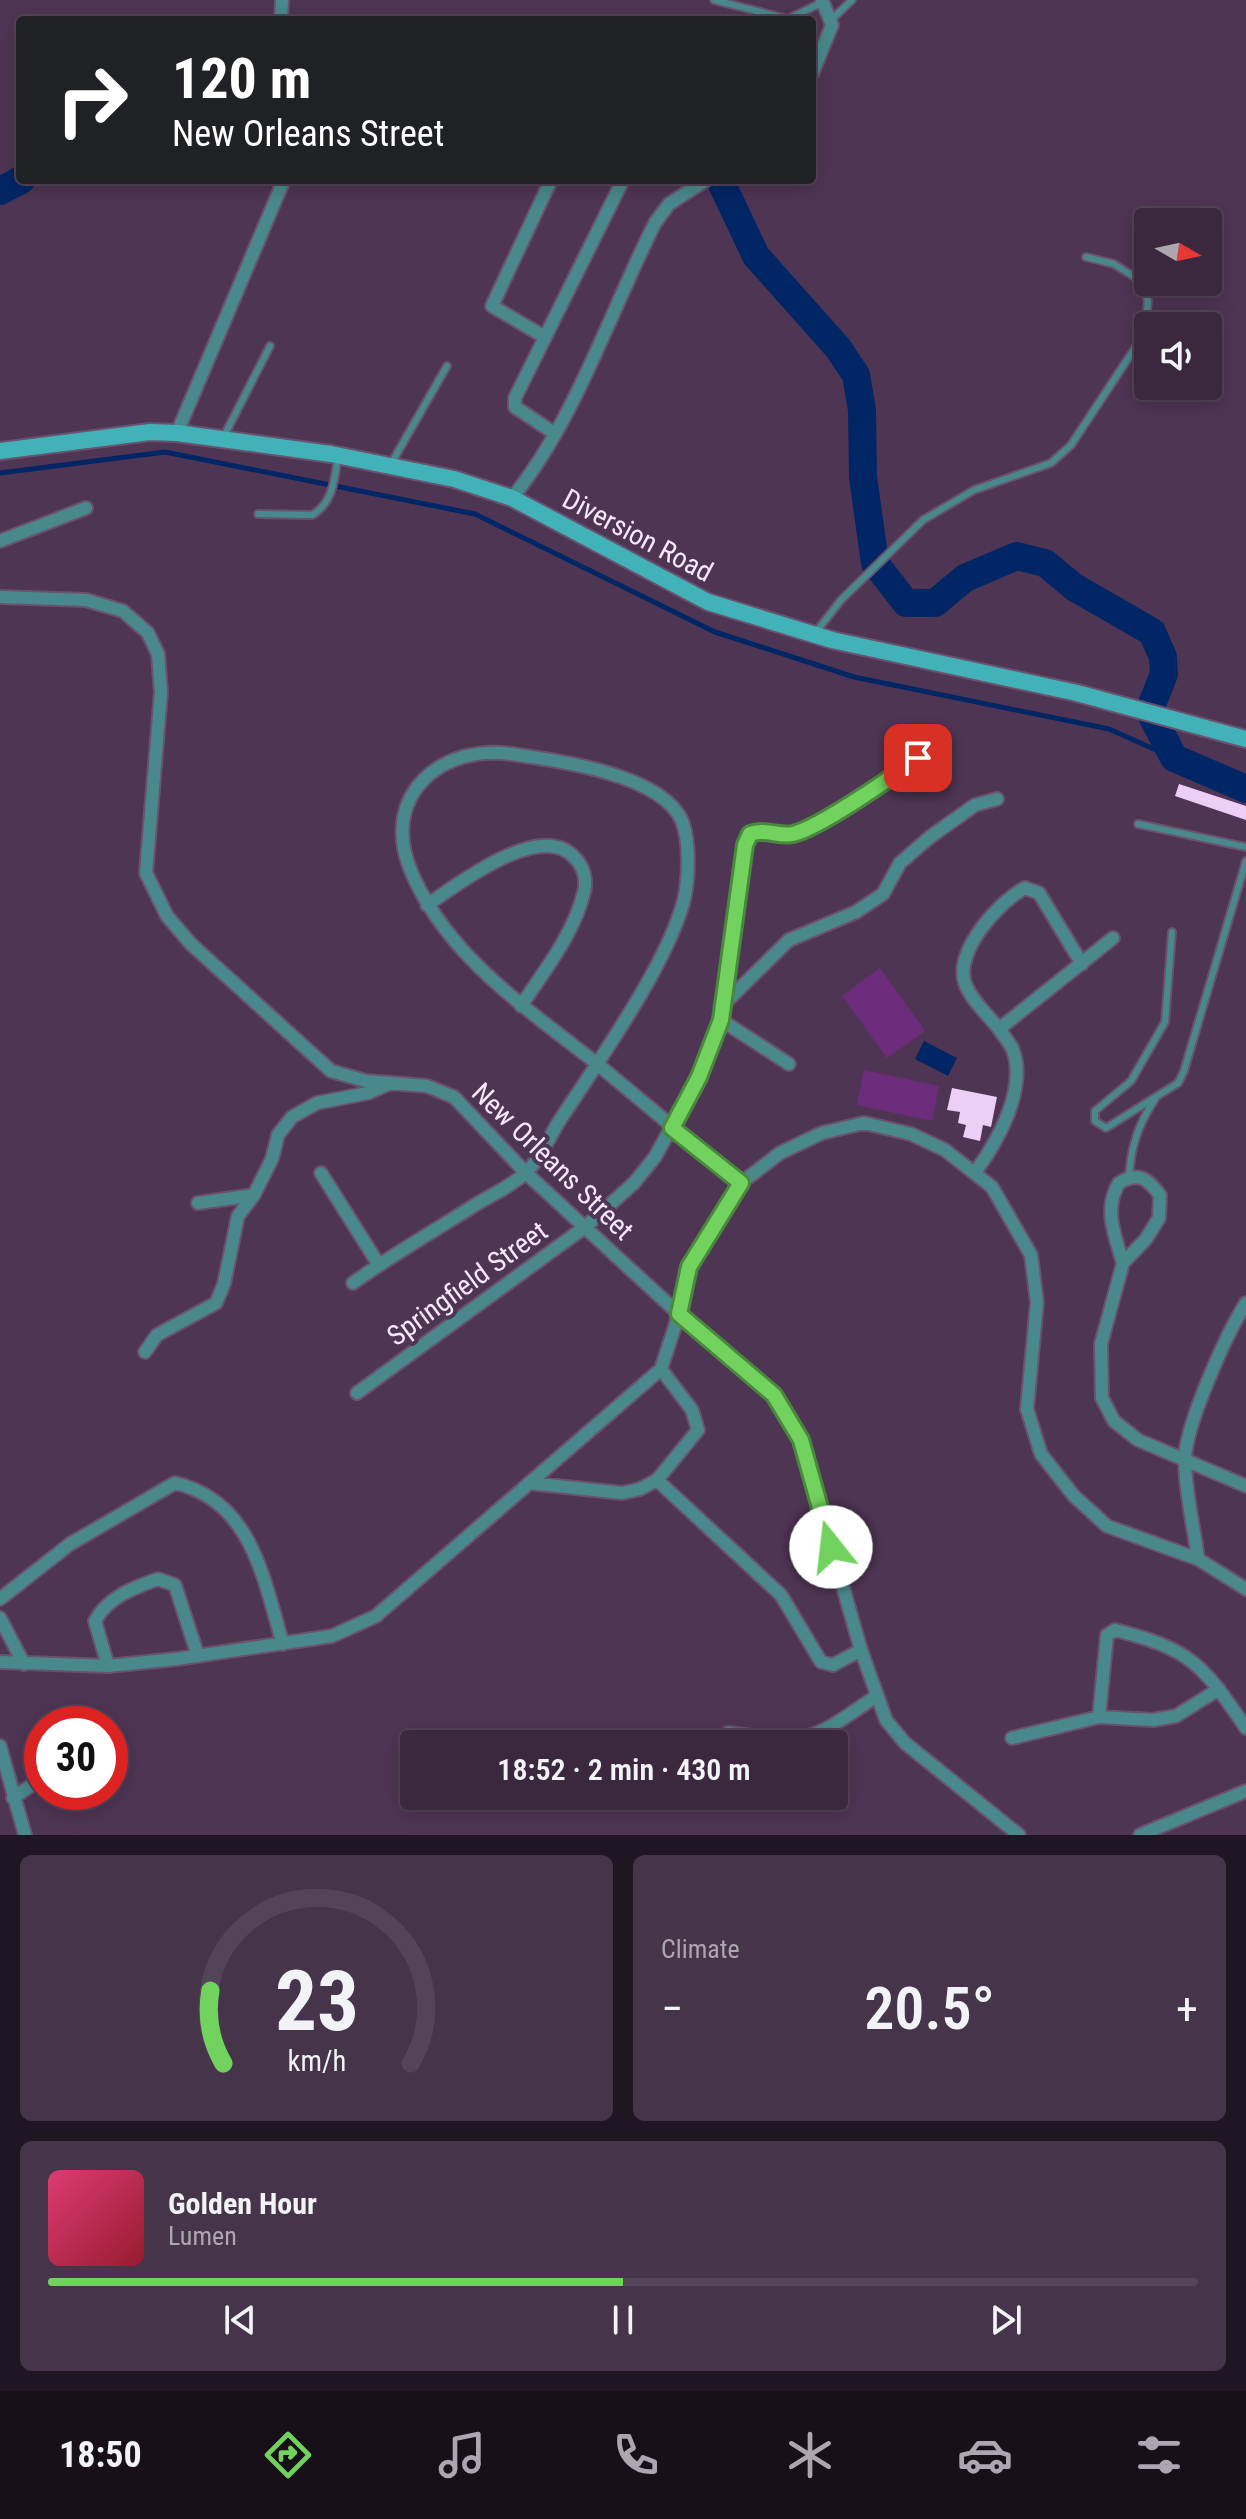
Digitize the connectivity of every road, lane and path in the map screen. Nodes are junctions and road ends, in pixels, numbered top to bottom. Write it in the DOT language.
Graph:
graph roads {
  1 [pos="714,0"];
  2 [pos="852,0"];
  3 [pos="822,1"];
  4 [pos="776,16"];
  5 [pos="794,16"];
  6 [pos="832,19"];
  7 [pos="816,63"];
  8 [pos="282,184"];
  9 [pos="549,184"];
  10 [pos="621,184"];
  11 [pos="699,184"];
  12 [pos="1086,257"];
  13 [pos="543,336"];
  14 [pos="270,346"];
  15 [pos="447,366"];
  16 [pos="177,433"];
  17 [pos="554,433"];
  18 [pos="223,439"];
  19 [pos="0,451"];
  20 [pos="337,464"];
  21 [pos="390,466"];
  22 [pos="512,498"];
  23 [pos="86,508"];
  24 [pos="258,514"];
  25 [pos="0,541"];
  26 [pos="0,597"];
  27 [pos="814,635"];
  28 [pos="1246,739"];
  29 [pos="937,753"];
  30 [pos="997,799"];
  31 [pos="1138,824"];
  32 [pos="1246,847"];
  33 [pos="1246,861"];
  34 [pos="427,905"];
  35 [pos="1172,932"];
  36 [pos="1113,938"];
  37 [pos="1082,964"];
  38 [pos="724,1004"];
  39 [pos="521,1006"];
  40 [pos="721,1020"];
  41 [pos="999,1029"];
  42 [pos="596,1064"];
  43 [pos="789,1064"];
  44 [pos="397,1081"];
  45 [pos="1157,1096"];
  46 [pos="672,1128"];
  47 [pos="976,1171"];
  48 [pos="321,1173"];
  49 [pos="526,1173"];
  50 [pos="1129,1177"];
  51 [pos="741,1183"];
  52 [pos="254,1195"];
  53 [pos="198,1203"];
  54 [pos="585,1227"];
  55 [pos="1123,1263"];
  56 [pos="379,1265"];
  57 [pos="353,1283"];
  58 [pos="1246,1303"];
  59 [pos="679,1314"];
  60 [pos="145,1352"];
  61 [pos="661,1369"];
  62 [pos="357,1393"];
  63 [pos="1185,1458"];
  64 [pos="657,1480"];
  65 [pos="529,1483"];
  66 [pos="1246,1486"];
  67 [pos="1198,1559"];
  68 [pos="1246,1589"];
  69 [pos="0,1599"];
  70 [pos="0,1618"];
  71 [pos="283,1644"];
  72 [pos="861,1650"];
  73 [pos="198,1656"];
  74 [pos="0,1662"];
  75 [pos="24,1664"];
  76 [pos="108,1666"];
  77 [pos="1219,1689"];
  78 [pos="875,1697"];
  79 [pos="1099,1717"];
  80 [pos="1246,1728"];
  81 [pos="827,1730"];
  82 [pos="1012,1738"];
  83 [pos="0,1746"];
  84 [pos="24,1790"];
  85 [pos="1246,1791"];
  86 [pos="13,1798"];
  87 [pos="25,1835"];
  88 [pos="1019,1835"];
  89 [pos="1140,1835"];
  1 -- 4 [label="lane"];
  2 -- 6 [label="lane"];
  3 -- 5 [label="lane"];
  3 -- 6 [label="street"];
  6 -- 7 [label="street"];
  8 -- 16 [label="street"];
  9 -- 13 [label="street"];
  10 -- 13 [label="street"];
  11 -- 17 [label="street"];
  12 -- 27 [label="lane"];
  13 -- 17 [label="street"];
  14 -- 18 [label="lane"];
  15 -- 21 [label="lane"];
  16 -- 18 [label="street, Diversion Road"];
  16 -- 19 [label="street, Diversion Road"];
  17 -- 22 [label="street"];
  18 -- 20 [label="street, Diversion Road"];
  20 -- 21 [label="street, Diversion Road"];
  20 -- 24 [label="lane"];
  21 -- 22 [label="street, Diversion Road"];
  22 -- 27 [label="street, Diversion Road"];
  23 -- 25 [label="street"];
  26 -- 44 [label="street, New Orleans Street"];
  27 -- 28 [label="street, Diversion Road"];
  29 -- 38 [label="street, Springfield Street"];
  30 -- 38 [label="street"];
  31 -- 32 [label="lane"];
  33 -- 45 [label="lane"];
  34 -- 39 [label="street"];
  34 -- 39 [label="street"];
  34 -- 42 [label="street"];
  35 -- 45 [label="lane"];
  36 -- 37 [label="street"];
  37 -- 41 [label="street"];
  37 -- 41 [label="street"];
  38 -- 40 [label="street, Springfield Street"];
  39 -- 42 [label="street"];
  40 -- 43 [label="street"];
  40 -- 46 [label="street, Springfield Street"];
  41 -- 47 [label="street"];
  42 -- 46 [label="street"];
  42 -- 49 [label="street"];
  44 -- 49 [label="street, New Orleans Street"];
  44 -- 52 [label="street"];
  45 -- 50 [label="lane"];
  46 -- 51 [label="street"];
  46 -- 54 [label="street, Springfield Street"];
  47 -- 51 [label="street"];
  47 -- 67 [label="street"];
  48 -- 56 [label="street"];
  49 -- 54 [label="street, New Orleans Street"];
  49 -- 56 [label="street"];
  50 -- 55 [label="street"];
  50 -- 55 [label="street"];
  51 -- 59 [label="street"];
  52 -- 53 [label="street"];
  52 -- 60 [label="street"];
  54 -- 59 [label="street, New Orleans Street"];
  54 -- 62 [label="street, Springfield Street"];
  55 -- 63 [label="street"];
  56 -- 57 [label="street"];
  58 -- 63 [label="street"];
  59 -- 61 [label="street"];
  59 -- 72 [label="street, New Orleans Street"];
  61 -- 64 [label="street"];
  61 -- 65 [label="street"];
  63 -- 66 [label="street"];
  63 -- 67 [label="street"];
  64 -- 65 [label="street"];
  64 -- 72 [label="street"];
  65 -- 71 [label="street"];
  67 -- 68 [label="street"];
  69 -- 71 [label="street"];
  70 -- 75 [label="street"];
  71 -- 73 [label="street"];
  72 -- 78 [label="street, New Orleans Street"];
  73 -- 76 [label="street"];
  73 -- 76 [label="street"];
  74 -- 75 [label="street"];
  75 -- 76 [label="street"];
  77 -- 79 [label="street"];
  77 -- 79 [label="street"];
  77 -- 80 [label="street"];
  78 -- 81 [label="street"];
  78 -- 88 [label="street, New Orleans Street"];
  79 -- 82 [label="street"];
  83 -- 86 [label="street"];
  84 -- 86 [label="street"];
  85 -- 89 [label="street"];
  86 -- 87 [label="street"];
}
